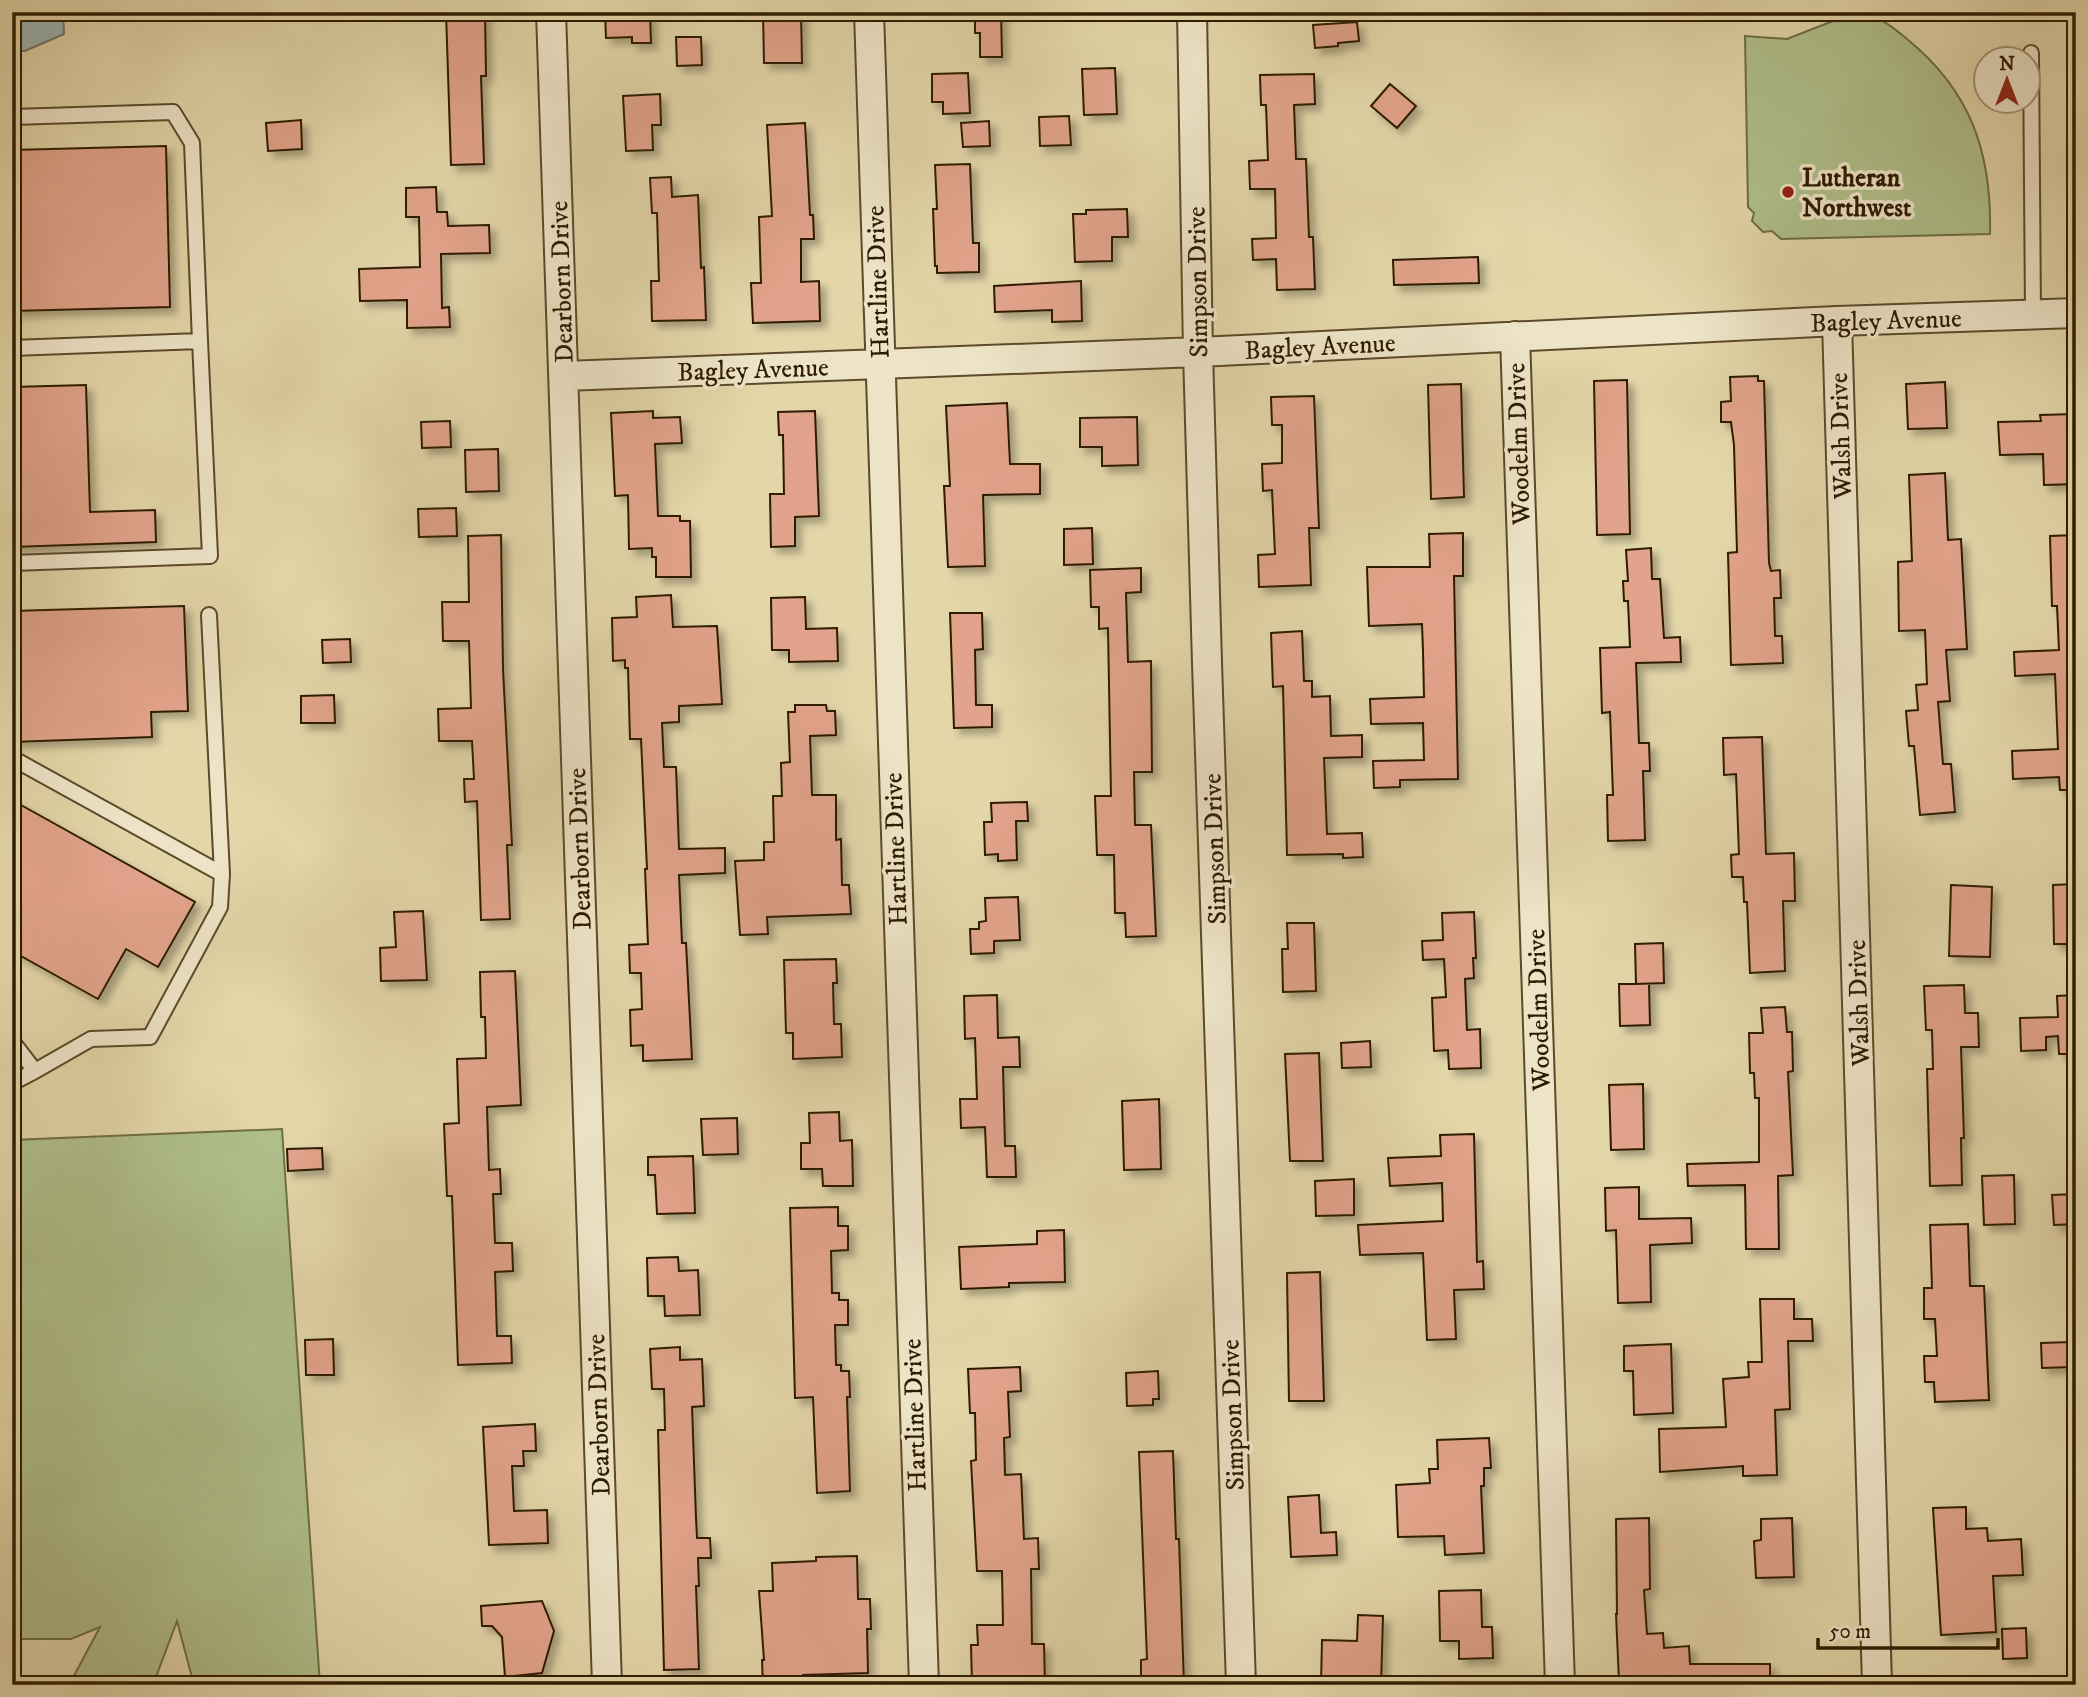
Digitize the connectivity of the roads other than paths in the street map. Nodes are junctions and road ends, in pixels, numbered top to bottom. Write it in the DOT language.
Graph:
graph roads {
  1 [pos="551,12"];
  2 [pos="869,12"];
  3 [pos="1192,12"];
  4 [pos="2031,116"];
  5 [pos="12,117"];
  6 [pos="2076,313"];
  7 [pos="2033,315"];
  8 [pos="1837,321"];
  9 [pos="1515,336"];
  10 [pos="200,341"];
  11 [pos="12,348"];
  12 [pos="1198,352"];
  13 [pos="880,365"];
  14 [pos="564,376"];
  15 [pos="12,563"];
  16 [pos="209,615"];
  17 [pos="12,758"];
  18 [pos="222,874"];
  19 [pos="12,1041"];
  20 [pos="35,1072"];
  21 [pos="12,1083"];
  22 [pos="607,1685"];
  23 [pos="924,1685"];
  24 [pos="1241,1685"];
  25 [pos="1559,1685"];
  26 [pos="1877,1685"];
  1 -- 14 [label="street, Dearborn Drive"];
  2 -- 13 [label="street, Hartline Drive"];
  3 -- 12 [label="street, Simpson Drive"];
  4 -- 7 [label="lane"];
  5 -- 10 [label="lane"];
  6 -- 7 [label="street, Bagley Avenue"];
  7 -- 8 [label="street, Bagley Avenue"];
  8 -- 9 [label="street, Bagley Avenue"];
  8 -- 26 [label="street, Walsh Drive"];
  9 -- 12 [label="street, Bagley Avenue"];
  9 -- 25 [label="street, Woodelm Drive"];
  10 -- 11 [label="lane"];
  10 -- 15 [label="lane"];
  12 -- 13 [label="street, Bagley Avenue"];
  12 -- 24 [label="street, Simpson Drive"];
  13 -- 14 [label="street, Bagley Avenue"];
  13 -- 23 [label="street, Hartline Drive"];
  14 -- 22 [label="street, Dearborn Drive"];
  16 -- 18 [label="lane"];
  17 -- 18 [label="lane"];
  18 -- 20 [label="lane"];
  19 -- 20 [label="lane"];
  20 -- 21 [label="lane"];
}
